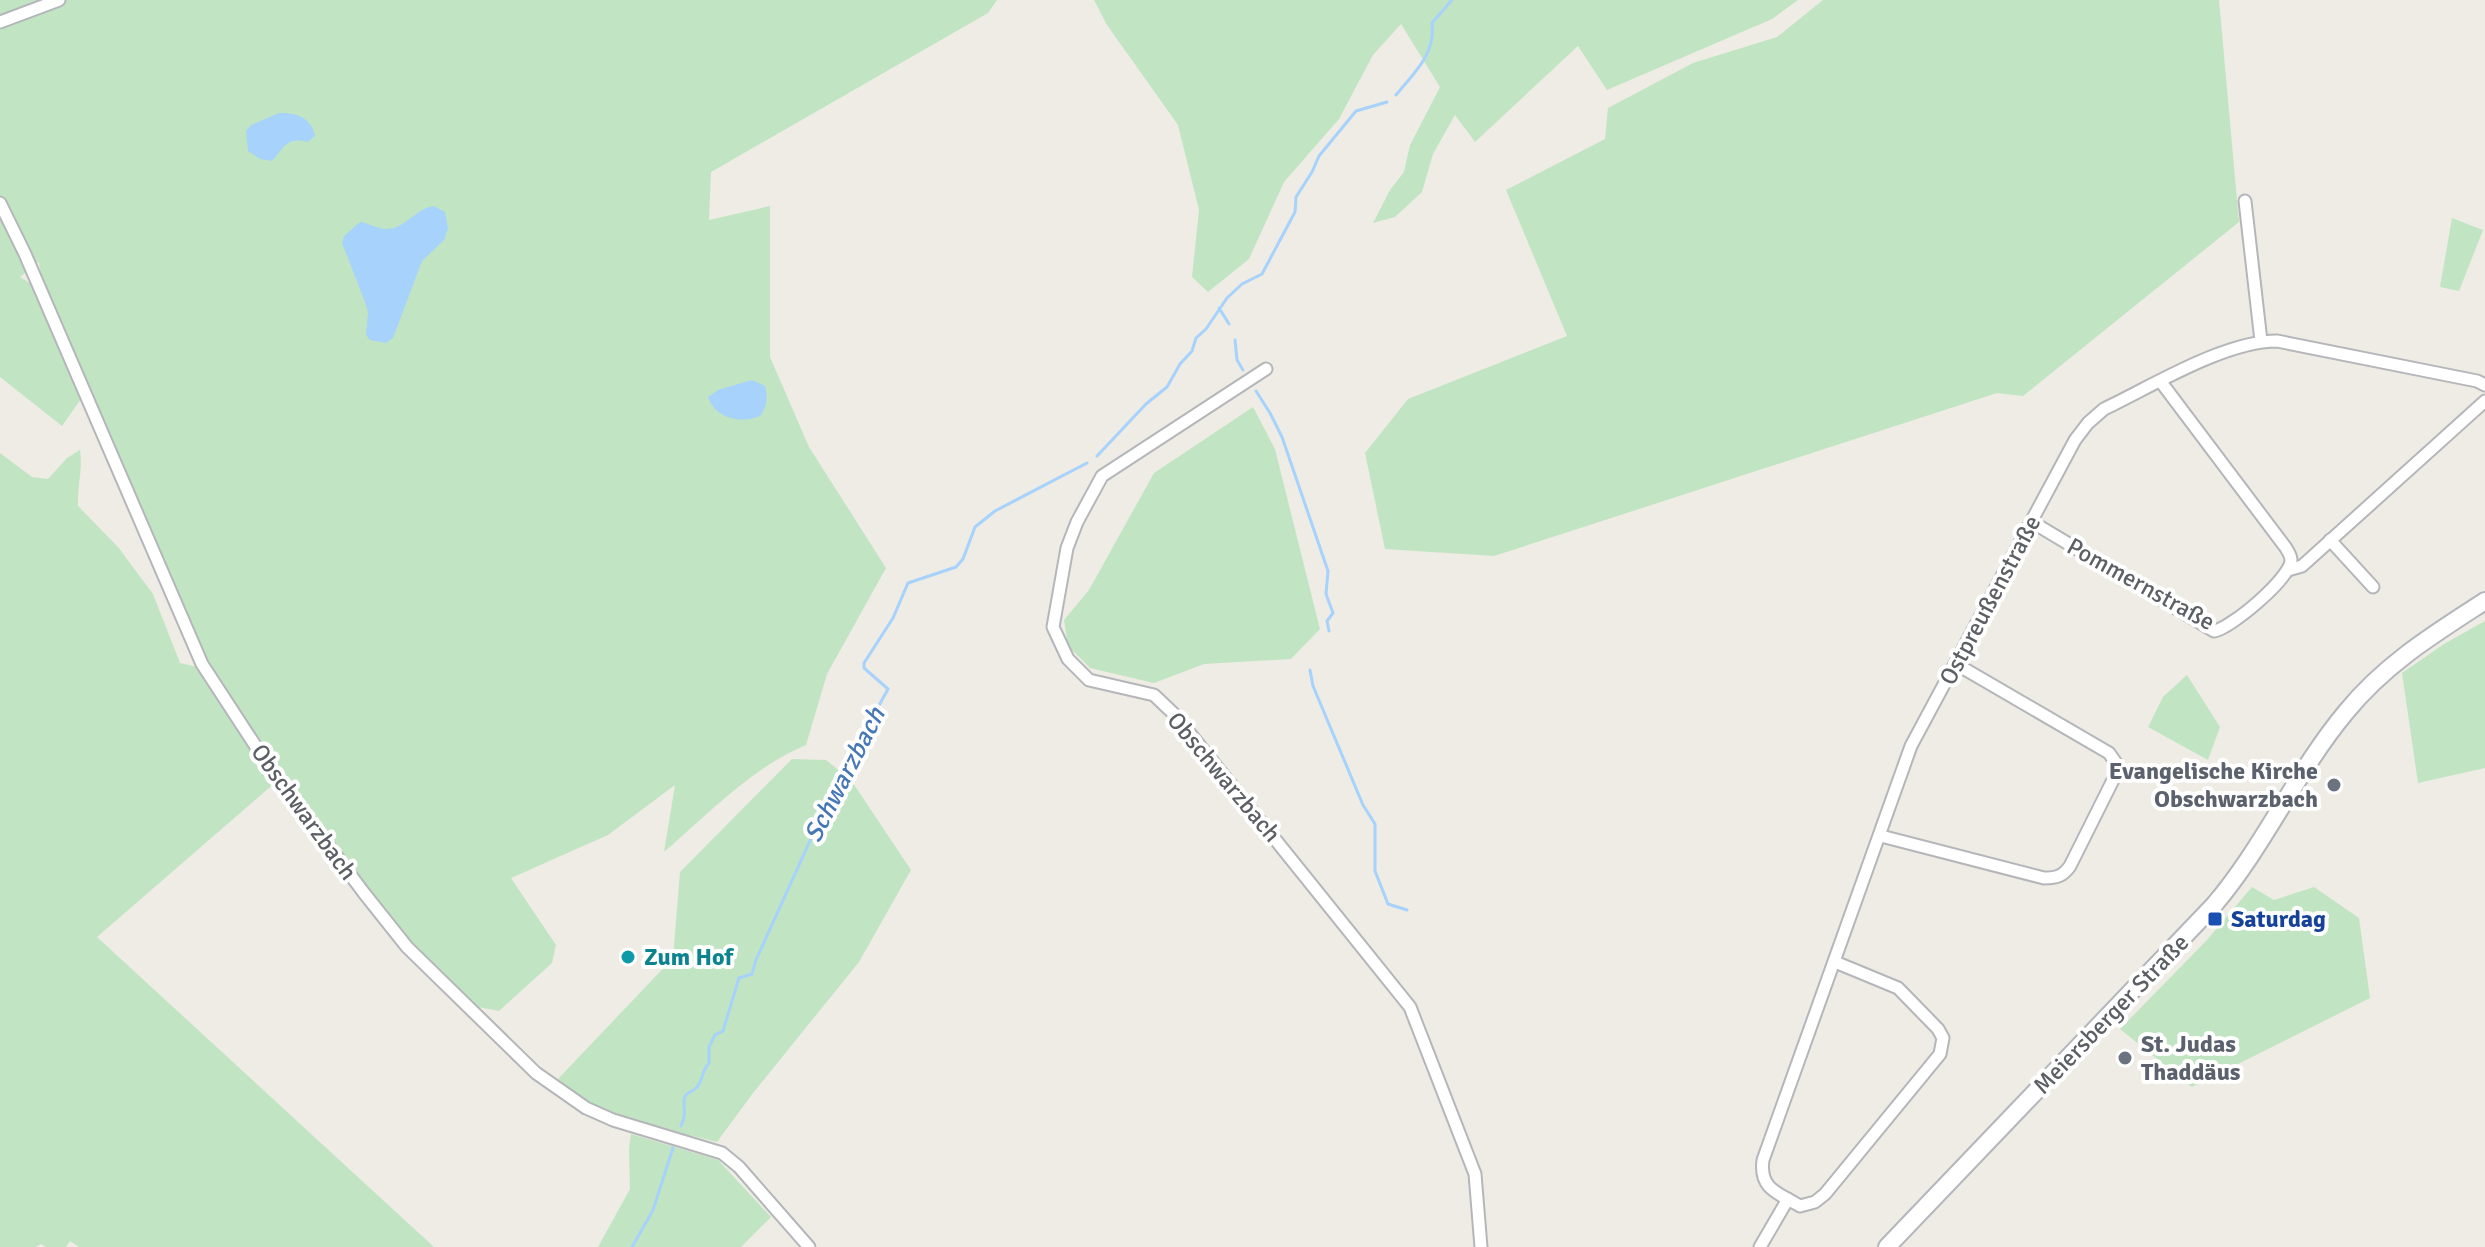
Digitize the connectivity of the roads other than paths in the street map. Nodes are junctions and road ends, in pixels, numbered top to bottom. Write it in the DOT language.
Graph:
graph roads {
  1 [pos="59,0"];
  2 [pos="0,22"];
  3 [pos="2245,201"];
  4 [pos="0,203"];
  5 [pos="2261,341"];
  6 [pos="1266,369"];
  7 [pos="2161,382"];
  8 [pos="2485,389"];
  9 [pos="2485,401"];
  10 [pos="2032,522"];
  11 [pos="2330,540"];
  12 [pos="2288,570"];
  13 [pos="2373,587"];
  14 [pos="2485,601"];
  15 [pos="1956,664"];
  16 [pos="1881,836"];
  17 [pos="1835,962"];
  18 [pos="1788,1199"];
  19 [pos="809,1247"];
  20 [pos="1481,1247"];
  21 [pos="1760,1247"];
  22 [pos="1887,1247"];
  1 -- 2 [label="street"];
  3 -- 5 [label="street"];
  4 -- 19 [label="street, Obschwarzbach"];
  5 -- 7 [label="street, Ostpreußenstraße"];
  5 -- 8 [label="street, Ostpreußenstraße"];
  6 -- 20 [label="street, Obschwarzbach"];
  7 -- 10 [label="street, Ostpreußenstraße"];
  7 -- 12 [label="street"];
  9 -- 11 [label="street"];
  10 -- 12 [label="street, Pommernstraße"];
  10 -- 15 [label="street, Ostpreußenstraße"];
  11 -- 12 [label="street"];
  11 -- 13 [label="street"];
  14 -- 22 [label="main road, Meiersberger Straße"];
  15 -- 16 [label="street, Ostpreußenstraße"];
  15 -- 16 [label="street"];
  16 -- 17 [label="street, Ostpreußenstraße"];
  17 -- 18 [label="street, Ostpreußenstraße"];
  17 -- 18 [label="street"];
  18 -- 21 [label="street"];
}
